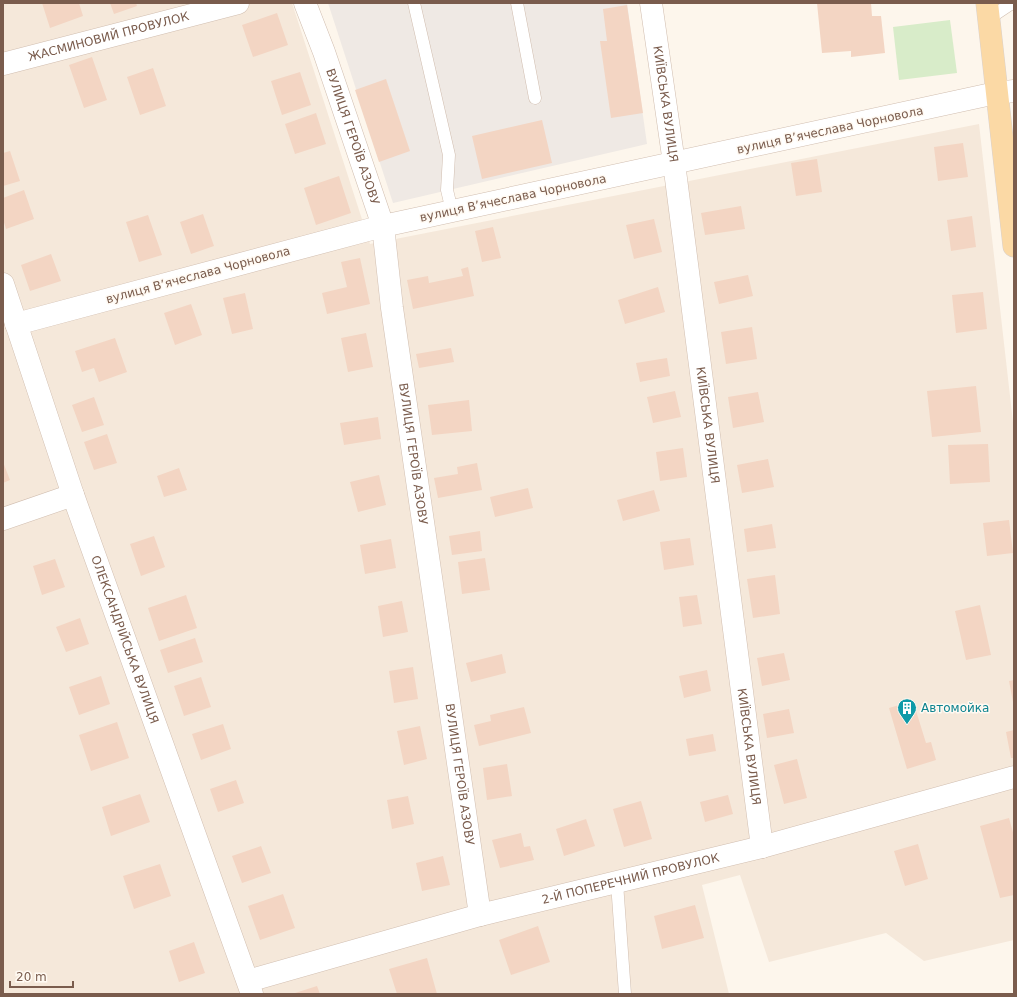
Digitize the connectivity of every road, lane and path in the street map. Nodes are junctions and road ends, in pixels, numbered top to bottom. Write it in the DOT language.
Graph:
graph roads {
  1 [pos="238,3"];
  2 [pos="306,3"];
  3 [pos="414,3"];
  4 [pos="517,3"];
  5 [pos="651,3"];
  6 [pos="1014,3"];
  7 [pos="988,11"];
  8 [pos="3,64"];
  9 [pos="1005,92"];
  10 [pos="535,98"];
  11 [pos="674,163"];
  12 [pos="452,211"];
  13 [pos="383,226"];
  14 [pos="1014,246"];
  15 [pos="3,284"];
  16 [pos="16,324"];
  17 [pos="73,495"];
  18 [pos="3,519"];
  19 [pos="1014,778"];
  20 [pos="762,847"];
  21 [pos="618,883"];
  22 [pos="480,915"];
  23 [pos="250,987"];
  24 [pos="625,994"];
  1 -- 8 [label="street, ЖАСМИНОВИЙ ПРОВУЛОК"];
  2 -- 13 [label="street, ВУЛИЦЯ ГЕРОЇВ АЗОВУ"];
  3 -- 12 [label="lane"];
  4 -- 10 [label="lane"];
  5 -- 11 [label="street, КИЇВСЬКА ВУЛИЦЯ"];
  6 -- 7 [label="lane"];
  7 -- 9 [label="main road"];
  9 -- 11 [label="street, вулиця Вʼячеслава Чорновола"];
  9 -- 14 [label="main road"];
  11 -- 12 [label="street, вулиця Вʼячеслава Чорновола"];
  11 -- 20 [label="street, КИЇВСЬКА ВУЛИЦЯ"];
  12 -- 13 [label="street, вулиця Вʼячеслава Чорновола"];
  13 -- 16 [label="street, вулиця Вʼячеслава Чорновола"];
  13 -- 22 [label="street, ВУЛИЦЯ ГЕРОЇВ АЗОВУ"];
  15 -- 16 [label="street, ОЛЕКСАНДРІЙСЬКА ВУЛИЦЯ"];
  16 -- 17 [label="street, ОЛЕКСАНДРІЙСЬКА ВУЛИЦЯ"];
  17 -- 18 [label="street"];
  17 -- 23 [label="street, ОЛЕКСАНДРІЙСЬКА ВУЛИЦЯ"];
  19 -- 20 [label="street, 2-Й ПОПЕРЕЧНИЙ ПРОВУЛОК"];
  20 -- 21 [label="street, 2-Й ПОПЕРЕЧНИЙ ПРОВУЛОК"];
  21 -- 22 [label="street, 2-Й ПОПЕРЕЧНИЙ ПРОВУЛОК"];
  21 -- 24 [label="lane"];
  22 -- 23 [label="street, 2-Й ПОПЕРЕЧНИЙ ПРОВУЛОК"];
}
